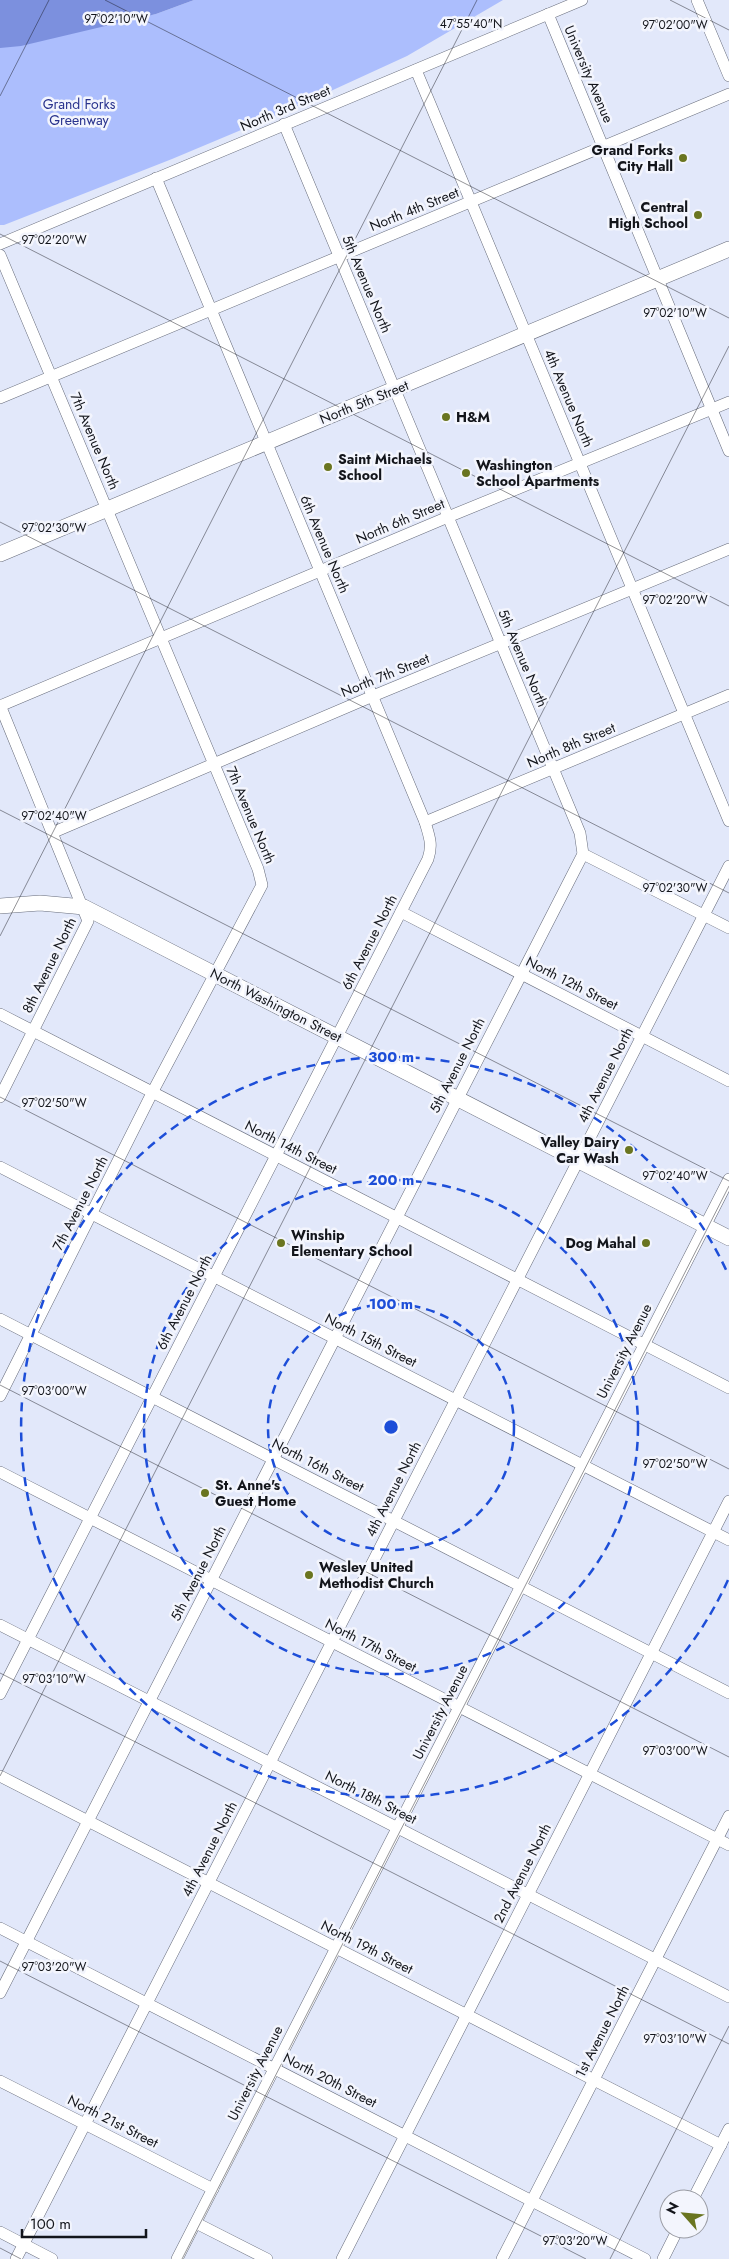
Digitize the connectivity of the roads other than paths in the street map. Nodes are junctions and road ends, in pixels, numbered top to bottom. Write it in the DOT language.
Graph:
graph roads {
  1 [pos="582,0"];
  2 [pos="697,0"];
  3 [pos="548,14"];
  4 [pos="416,70"];
  5 [pos="729,76"];
  6 [pos="729,94"];
  7 [pos="284,124"];
  8 [pos="604,145"];
  9 [pos="156,178"];
  10 [pos="472,202"];
  11 [pos="0,244"];
  12 [pos="729,250"];
  13 [pos="0,255"];
  14 [pos="339,256"];
  15 [pos="658,278"];
  16 [pos="211,310"];
  17 [pos="526,334"];
  18 [pos="51,377"];
  19 [pos="395,389"];
  20 [pos="0,398"];
  21 [pos="729,402"];
  22 [pos="711,410"];
  23 [pos="266,442"];
  24 [pos="729,451"];
  25 [pos="580,463"];
  26 [pos="107,509"];
  27 [pos="448,517"];
  28 [pos="729,549"];
  29 [pos="0,554"];
  30 [pos="320,571"];
  31 [pos="633,588"];
  32 [pos="160,639"];
  33 [pos="501,644"];
  34 [pos="729,695"];
  35 [pos="373,696"];
  36 [pos="0,706"];
  37 [pos="685,713"];
  38 [pos="212,764"];
  39 [pos="553,768"];
  40 [pos="729,821"];
  41 [pos="425,822"];
  42 [pos="54,832"];
  43 [pos="583,854"];
  44 [pos="729,866"];
  45 [pos="0,906"];
  46 [pos="84,907"];
  47 [pos="401,912"];
  48 [pos="703,915"];
  49 [pos="729,928"];
  50 [pos="215,974"];
  51 [pos="522,975"];
  52 [pos="0,1014"];
  53 [pos="34,1032"];
  54 [pos="642,1036"];
  55 [pos="337,1037"];
  56 [pos="729,1081"];
  57 [pos="152,1094"];
  58 [pos="0,1097"];
  59 [pos="457,1098"];
  60 [pos="276,1156"];
  61 [pos="578,1160"];
  62 [pos="0,1167"];
  63 [pos="729,1179"];
  64 [pos="92,1214"];
  65 [pos="396,1218"];
  66 [pos="705,1226"];
  67 [pos="729,1238"];
  68 [pos="214,1276"];
  69 [pos="517,1280"];
  70 [pos="0,1319"];
  71 [pos="31,1335"];
  72 [pos="334,1338"];
  73 [pos="644,1345"];
  74 [pos="729,1388"];
  75 [pos="0,1396"];
  76 [pos="152,1398"];
  77 [pos="455,1400"];
  78 [pos="273,1459"];
  79 [pos="583,1465"];
  80 [pos="0,1472"];
  81 [pos="729,1501"];
  82 [pos="90,1517"];
  83 [pos="393,1520"];
  84 [pos="713,1532"];
  85 [pos="729,1540"];
  86 [pos="211,1581"];
  87 [pos="521,1586"];
  88 [pos="0,1624"];
  89 [pos="28,1639"];
  90 [pos="332,1642"];
  91 [pos="652,1653"];
  92 [pos="729,1693"];
  93 [pos="0,1694"];
  94 [pos="150,1700"];
  95 [pos="459,1706"];
  96 [pos="270,1762"];
  97 [pos="590,1773"];
  98 [pos="0,1776"];
  99 [pos="729,1816"];
  100 [pos="88,1821"];
  101 [pos="398,1827"];
  102 [pos="717,1839"];
  103 [pos="729,1845"];
  104 [pos="209,1883"];
  105 [pos="528,1894"];
  106 [pos="0,1928"];
  107 [pos="26,1942"];
  108 [pos="336,1948"];
  109 [pos="656,1959"];
  110 [pos="0,1993"];
  111 [pos="729,1997"];
  112 [pos="146,2003"];
  113 [pos="466,2015"];
  114 [pos="274,2068"];
  115 [pos="594,2080"];
  116 [pos="0,2081"];
  117 [pos="85,2124"];
  118 [pos="729,2128"];
  119 [pos="405,2135"];
  120 [pos="721,2145"];
  121 [pos="212,2189"];
  122 [pos="698,2189"];
  123 [pos="532,2200"];
  124 [pos="196,2222"];
  125 [pos="0,2232"];
  126 [pos="673,2239"];
  127 [pos="24,2244"];
  128 [pos="16,2259"];
  129 [pos="52,2259"];
  130 [pos="177,2259"];
  131 [pos="267,2259"];
  132 [pos="342,2259"];
  133 [pos="502,2259"];
  134 [pos="645,2259"];
  135 [pos="663,2259"];
  1 -- 3 [label="street, North 3rd Street"];
  2 -- 5 [label="street"];
  3 -- 4 [label="street, North 3rd Street"];
  3 -- 8 [label="street, University Avenue"];
  4 -- 7 [label="street, North 3rd Street"];
  4 -- 10 [label="street, 4th Avenue North"];
  6 -- 8 [label="street, North 4th Street"];
  7 -- 9 [label="street, North 3rd Street"];
  7 -- 14 [label="street, 5th Avenue North"];
  8 -- 10 [label="street, North 4th Street"];
  8 -- 15 [label="street, University Avenue"];
  9 -- 11 [label="street, North 3rd Street"];
  9 -- 16 [label="street, 6th Avenue North"];
  10 -- 14 [label="street, North 4th Street"];
  10 -- 17 [label="street, 4th Avenue North"];
  12 -- 15 [label="main road, North 5th Street"];
  13 -- 18 [label="street, 7th Avenue North"];
  14 -- 16 [label="street, North 4th Street"];
  14 -- 19 [label="street, 5th Avenue North"];
  15 -- 17 [label="main road, North 5th Street"];
  15 -- 22 [label="street, University Avenue"];
  16 -- 18 [label="street, North 4th Street"];
  16 -- 23 [label="street, 6th Avenue North"];
  17 -- 19 [label="main road, North 5th Street"];
  17 -- 25 [label="street, 4th Avenue North"];
  18 -- 20 [label="street, North 4th Street"];
  18 -- 26 [label="street, 7th Avenue North"];
  19 -- 23 [label="main road, North 5th Street"];
  19 -- 27 [label="street, 5th Avenue North"];
  21 -- 22 [label="street, North 6th Street"];
  22 -- 24 [label="street, University Avenue"];
  22 -- 25 [label="street, North 6th Street"];
  23 -- 26 [label="main road, North 5th Street"];
  23 -- 30 [label="street, 6th Avenue North"];
  25 -- 27 [label="street, North 6th Street"];
  25 -- 31 [label="street, 4th Avenue North"];
  26 -- 29 [label="main road, North 5th Street"];
  26 -- 32 [label="street, 7th Avenue North"];
  27 -- 30 [label="street, North 6th Street"];
  27 -- 33 [label="street, 5th Avenue North"];
  28 -- 31 [label="street, North 7th Street"];
  30 -- 32 [label="street, North 6th Street"];
  30 -- 35 [label="street, 6th Avenue North"];
  31 -- 33 [label="street, North 7th Street"];
  31 -- 37 [label="street, 4th Avenue North"];
  32 -- 36 [label="street, North 6th Street"];
  32 -- 38 [label="street, 7th Avenue North"];
  33 -- 35 [label="street, North 7th Street"];
  33 -- 39 [label="street, 5th Avenue North"];
  34 -- 37 [label="street, North 8th Street"];
  35 -- 38 [label="street, North 7th Street"];
  35 -- 41 [label="street, 6th Avenue North"];
  36 -- 42 [label="street, 8th Avenue North"];
  37 -- 39 [label="street, North 8th Street"];
  37 -- 40 [label="street, 4th Avenue North"];
  38 -- 42 [label="street, North 7th Street"];
  38 -- 50 [label="street, 7th Avenue North"];
  39 -- 41 [label="street, North 8th Street"];
  39 -- 43 [label="street, 5th Avenue North"];
  41 -- 47 [label="street, 6th Avenue North"];
  42 -- 46 [label="street, 8th Avenue North"];
  43 -- 48 [label="street"];
  43 -- 51 [label="street, 5th Avenue North"];
  44 -- 48 [label="street, 4th Avenue North"];
  45 -- 46 [label="main road, North Washington Street"];
  46 -- 50 [label="main road, North Washington Street"];
  46 -- 53 [label="street, 8th Avenue North"];
  47 -- 51 [label="street, North 12th Street"];
  47 -- 55 [label="street, 6th Avenue North"];
  48 -- 49 [label="street"];
  48 -- 54 [label="street, 4th Avenue North"];
  50 -- 55 [label="main road, North Washington Street"];
  50 -- 57 [label="street, 7th Avenue North"];
  51 -- 54 [label="street, North 12th Street"];
  51 -- 59 [label="street, 5th Avenue North"];
  52 -- 53 [label="street, North 14th Street"];
  53 -- 57 [label="street, North 14th Street"];
  53 -- 58 [label="street, 8th Avenue North"];
  54 -- 56 [label="street, North 12th Street"];
  54 -- 61 [label="street, 4th Avenue North"];
  55 -- 59 [label="main road, North Washington Street"];
  55 -- 60 [label="street, 6th Avenue North"];
  57 -- 60 [label="street, North 14th Street"];
  57 -- 64 [label="street, 7th Avenue North"];
  59 -- 61 [label="main road, North Washington Street"];
  59 -- 65 [label="street, 5th Avenue North"];
  60 -- 65 [label="street, North 14th Street"];
  60 -- 68 [label="street, 6th Avenue North"];
  61 -- 66 [label="main road, North Washington Street"];
  61 -- 69 [label="street, 4th Avenue North"];
  62 -- 64 [label="street, North 15th Street"];
  63 -- 66 [label="street, University Avenue"];
  64 -- 68 [label="street, North 15th Street"];
  64 -- 71 [label="street, 7th Avenue North"];
  65 -- 69 [label="street, North 14th Street"];
  65 -- 72 [label="street, 5th Avenue North"];
  66 -- 67 [label="main road, North Washington Street"];
  66 -- 73 [label="street, University Avenue"];
  68 -- 72 [label="street, North 15th Street"];
  68 -- 76 [label="street, 6th Avenue North"];
  69 -- 73 [label="street, North 14th Street"];
  69 -- 77 [label="street, 4th Avenue North"];
  70 -- 71 [label="street, North 16th Street"];
  71 -- 75 [label="street, 7th Avenue North"];
  71 -- 76 [label="street, North 16th Street"];
  72 -- 77 [label="street, North 15th Street"];
  72 -- 78 [label="street, 5th Avenue North"];
  73 -- 74 [label="street, North 14th Street"];
  73 -- 79 [label="street, University Avenue"];
  76 -- 78 [label="street, North 16th Street"];
  76 -- 82 [label="street, 6th Avenue North"];
  77 -- 79 [label="street, North 15th Street"];
  77 -- 83 [label="street, 4th Avenue North"];
  78 -- 83 [label="street, North 16th Street"];
  78 -- 86 [label="street, 5th Avenue North"];
  79 -- 84 [label="street, North 15th Street"];
  79 -- 87 [label="street, University Avenue"];
  80 -- 82 [label="street, North 17th Street"];
  81 -- 84 [label="street, 2nd Avenue North"];
  82 -- 86 [label="street, North 17th Street"];
  82 -- 89 [label="street, 6th Avenue North"];
  83 -- 87 [label="street, North 16th Street"];
  83 -- 90 [label="street, 4th Avenue North"];
  84 -- 85 [label="street, North 15th Street"];
  84 -- 91 [label="street, 2nd Avenue North"];
  86 -- 90 [label="street, North 17th Street"];
  86 -- 94 [label="street, 5th Avenue North"];
  87 -- 91 [label="street, North 16th Street"];
  87 -- 95 [label="street, University Avenue"];
  88 -- 89 [label="street, North 18th Street"];
  89 -- 93 [label="street, 6th Avenue North"];
  89 -- 94 [label="street, North 18th Street"];
  90 -- 95 [label="street, North 17th Street"];
  90 -- 96 [label="street, 4th Avenue North"];
  91 -- 92 [label="street, North 16th Street"];
  91 -- 97 [label="street, 2nd Avenue North"];
  94 -- 96 [label="street, North 18th Street"];
  94 -- 100 [label="street, 5th Avenue North"];
  95 -- 97 [label="street, North 17th Street"];
  95 -- 101 [label="street, University Avenue"];
  96 -- 101 [label="street, North 18th Street"];
  96 -- 104 [label="street, 4th Avenue North"];
  97 -- 102 [label="street, North 17th Street"];
  97 -- 105 [label="street, 2nd Avenue North"];
  98 -- 100 [label="street, North 19th Street"];
  99 -- 102 [label="street, 1st Avenue North"];
  100 -- 104 [label="street, North 19th Street"];
  100 -- 107 [label="street, 5th Avenue North"];
  101 -- 105 [label="street, North 18th Street"];
  101 -- 108 [label="street, University Avenue"];
  102 -- 103 [label="street, North 17th Street"];
  102 -- 109 [label="street, 1st Avenue North"];
  104 -- 108 [label="street, North 19th Street"];
  104 -- 112 [label="street, 4th Avenue North"];
  105 -- 109 [label="street, North 18th Street"];
  105 -- 113 [label="street, 2nd Avenue North"];
  106 -- 107 [label="street, North 20th Street"];
  107 -- 110 [label="street, 5th Avenue North"];
  107 -- 112 [label="street, North 20th Street"];
  108 -- 113 [label="street, North 19th Street"];
  108 -- 114 [label="street, University Avenue"];
  109 -- 111 [label="street, North 18th Street"];
  109 -- 115 [label="street, 1st Avenue North"];
  112 -- 114 [label="street, North 20th Street"];
  112 -- 117 [label="street, 4th Avenue North"];
  113 -- 115 [label="street, North 19th Street"];
  113 -- 119 [label="street, 2nd Avenue North"];
  114 -- 119 [label="street, North 20th Street"];
  114 -- 121 [label="street, University Avenue"];
  115 -- 120 [label="street, North 19th Street"];
  115 -- 123 [label="street, 1st Avenue North"];
  116 -- 117 [label="street, North 21st Street"];
  117 -- 121 [label="street, North 21st Street"];
  117 -- 127 [label="street, 4th Avenue North"];
  118 -- 120 [label="street"];
  119 -- 123 [label="street, North 20th Street"];
  119 -- 132 [label="street, 2nd Avenue North"];
  120 -- 122 [label="street"];
  121 -- 124 [label="street, University Avenue"];
  123 -- 133 [label="street, 1st Avenue North"];
  123 -- 134 [label="street, North 20th Street"];
  124 -- 130 [label="street, University Avenue"];
  124 -- 131 [label="street"];
  125 -- 127 [label="street"];
  126 -- 135 [label="street"];
  127 -- 128 [label="street, 4th Avenue North"];
  127 -- 129 [label="street"];
}
